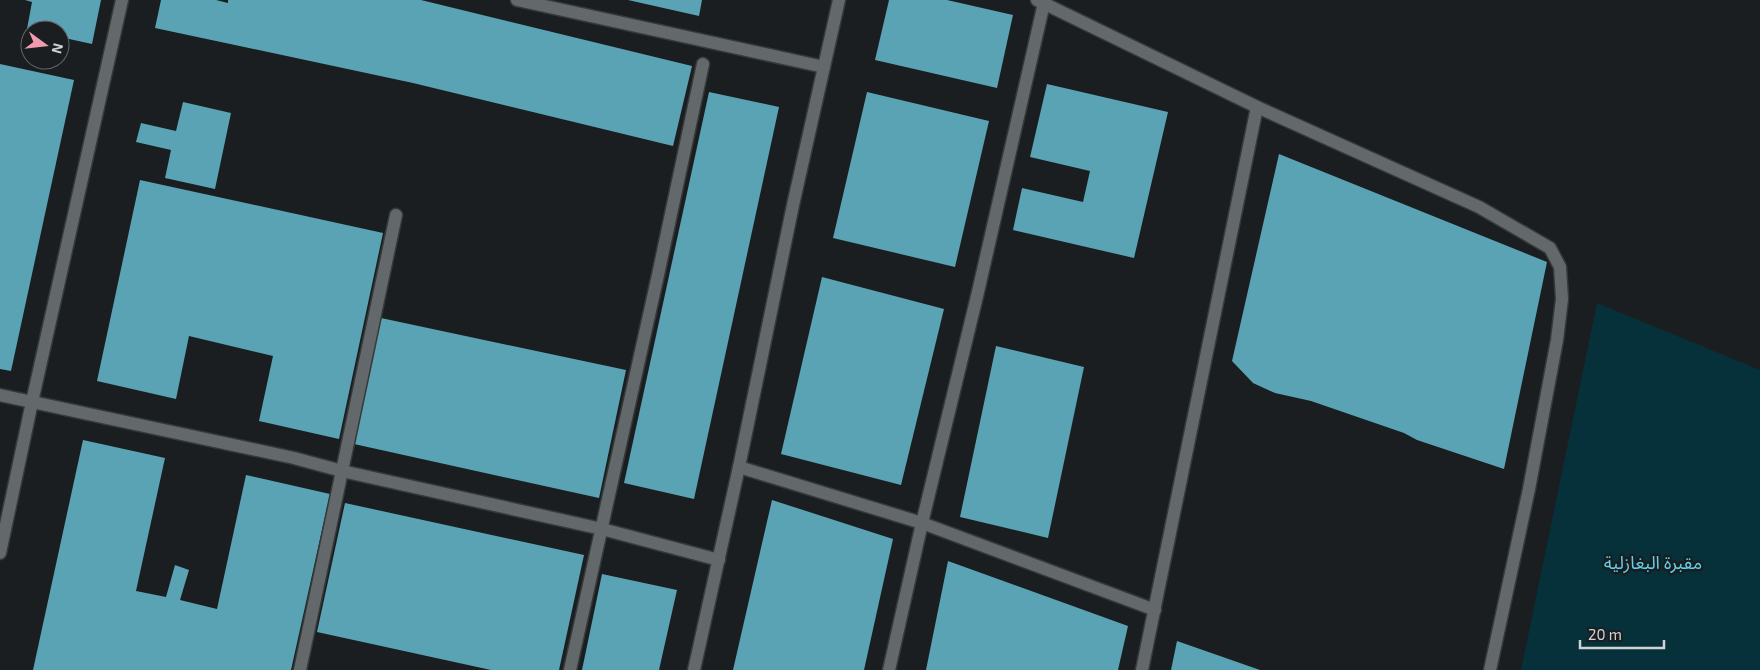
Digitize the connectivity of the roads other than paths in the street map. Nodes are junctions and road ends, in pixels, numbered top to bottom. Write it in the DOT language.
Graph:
graph roads {
  1 [pos="122,0"];
  2 [pos="517,0"];
  3 [pos="839,0"];
  4 [pos="1041,2"];
  5 [pos="703,64"];
  6 [pos="824,67"];
  7 [pos="1257,107"];
  8 [pos="396,215"];
  9 [pos="0,395"];
  10 [pos="32,402"];
  11 [pos="739,467"];
  12 [pos="342,470"];
  13 [pos="922,523"];
  14 [pos="602,529"];
  15 [pos="0,553"];
  16 [pos="719,560"];
  17 [pos="1156,610"];
  18 [pos="300,670"];
  19 [pos="570,670"];
  20 [pos="694,670"];
  21 [pos="890,670"];
  22 [pos="1142,670"];
  23 [pos="1490,670"];
  1 -- 10 [label="street"];
  2 -- 6 [label="street"];
  3 -- 6 [label="street"];
  4 -- 7 [label="street"];
  4 -- 13 [label="street"];
  5 -- 14 [label="street"];
  6 -- 11 [label="street"];
  7 -- 17 [label="street"];
  7 -- 23 [label="street"];
  8 -- 12 [label="street"];
  9 -- 10 [label="street"];
  10 -- 12 [label="street"];
  10 -- 15 [label="street"];
  11 -- 13 [label="street"];
  11 -- 16 [label="street"];
  12 -- 14 [label="street"];
  12 -- 18 [label="street"];
  13 -- 17 [label="street"];
  13 -- 21 [label="street"];
  14 -- 16 [label="street"];
  14 -- 19 [label="street"];
  16 -- 20 [label="street"];
  17 -- 22 [label="street"];
}
